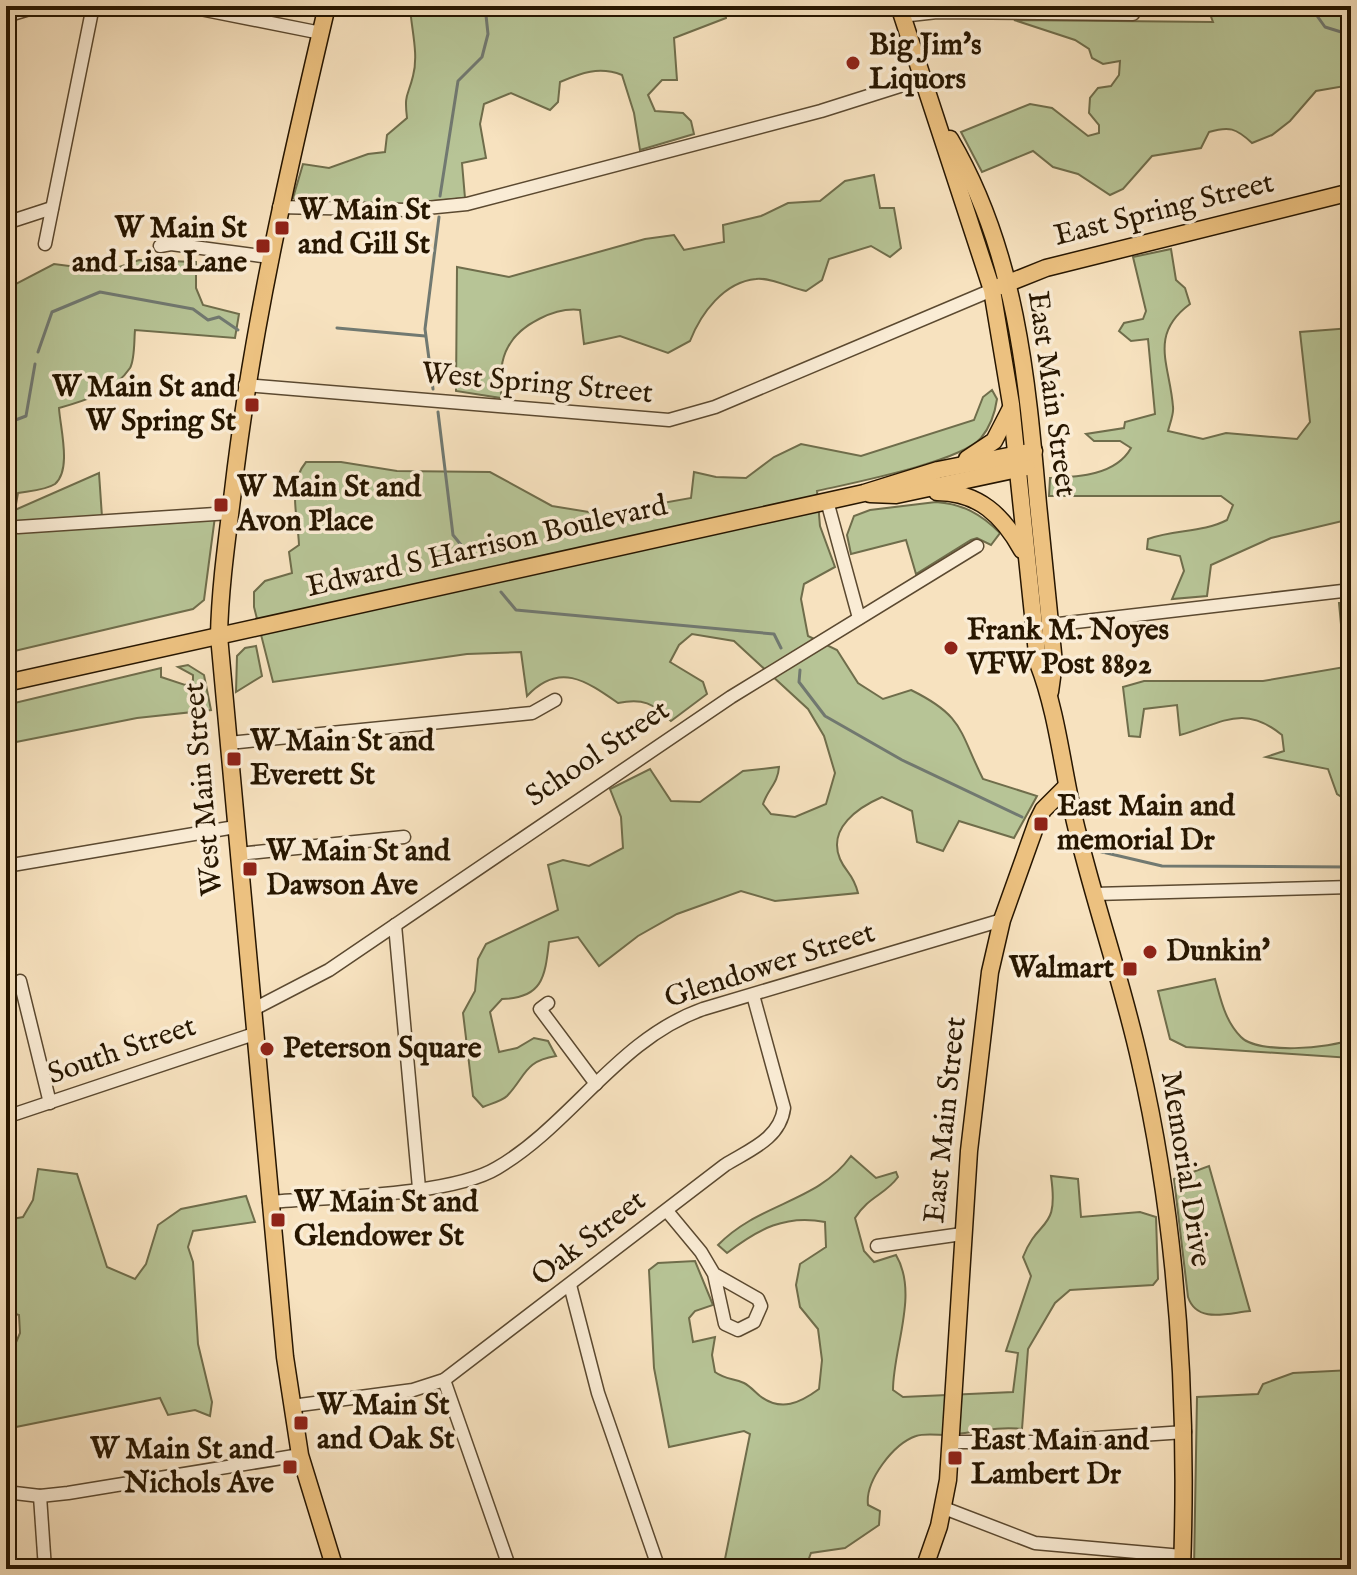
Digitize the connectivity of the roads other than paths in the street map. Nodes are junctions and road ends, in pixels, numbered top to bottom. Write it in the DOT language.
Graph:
graph roads {
  1 [pos="39,6"];
  2 [pos="93,6"];
  3 [pos="185,6"];
  4 [pos="327,6"];
  5 [pos="900,11"];
  6 [pos="1133,14"];
  7 [pos="6,16"];
  8 [pos="321,33"];
  9 [pos="922,79"];
  10 [pos="1351,192"];
  11 [pos="279,207"];
  12 [pos="52,208"];
  13 [pos="6,223"];
  14 [pos="45,244"];
  15 [pos="160,246"];
  16 [pos="269,257"];
  17 [pos="1000,287"];
  18 [pos="245,385"];
  19 [pos="1011,404"];
  20 [pos="1035,459"];
  21 [pos="1017,460"];
  22 [pos="938,470"];
  23 [pos="864,493"];
  24 [pos="896,495"];
  25 [pos="827,501"];
  26 [pos="230,513"];
  27 [pos="18,527"];
  28 [pos="977,546"];
  29 [pos="1026,557"];
  30 [pos="1351,590"];
  31 [pos="859,618"];
  32 [pos="1050,625"];
  33 [pos="219,636"];
  34 [pos="6,683"];
  35 [pos="1050,694"];
  36 [pos="555,700"];
  37 [pos="229,743"];
  38 [pos="1066,787"];
  39 [pos="235,827"];
  40 [pos="404,837"];
  41 [pos="238,854"];
  42 [pos="6,866"];
  43 [pos="1351,887"];
  44 [pos="1094,894"];
  45 [pos="1002,920"];
  46 [pos="395,925"];
  47 [pos="20,981"];
  48 [pos="753,995"];
  49 [pos="548,1003"];
  50 [pos="252,1010"];
  51 [pos="254,1034"];
  52 [pos="596,1084"];
  53 [pos="50,1103"];
  54 [pos="6,1117"];
  55 [pos="419,1188"];
  56 [pos="269,1202"];
  57 [pos="667,1211"];
  58 [pos="962,1234"];
  59 [pos="877,1246"];
  60 [pos="714,1274"];
  61 [pos="570,1285"];
  62 [pos="444,1380"];
  63 [pos="292,1406"];
  64 [pos="1185,1432"];
  65 [pos="951,1442"];
  66 [pos="300,1455"];
  67 [pos="6,1492"];
  68 [pos="40,1496"];
  69 [pos="944,1508"];
  70 [pos="1182,1562"];
  71 [pos="45,1569"];
  72 [pos="335,1569"];
  73 [pos="510,1569"];
  74 [pos="659,1569"];
  75 [pos="924,1569"];
  1 -- 7 [label="street"];
  2 -- 12 [label="street"];
  3 -- 8 [label="street"];
  4 -- 8 [label="main road, West Main Street"];
  5 -- 6 [label="street"];
  5 -- 9 [label="main road, East Main Street"];
  8 -- 11 [label="main road, West Main Street"];
  9 -- 11 [label="street"];
  9 -- 17 [label="main road, East Main Street"];
  10 -- 17 [label="main road, East Spring Street"];
  11 -- 16 [label="main road, West Main Street"];
  12 -- 13 [label="street"];
  12 -- 14 [label="street"];
  15 -- 16 [label="street"];
  16 -- 18 [label="main road, West Main Street"];
  17 -- 18 [label="street, West Spring Street"];
  17 -- 19 [label="main road, East Main Street"];
  17 -- 20 [label="main road, East Main Street"];
  18 -- 26 [label="main road, West Main Street"];
  19 -- 21 [label="main road, East Main Street"];
  19 -- 22 [label="main road"];
  20 -- 21 [label="main road, Edward S Harrison Boulevard"];
  20 -- 32 [label="main road, East Main Street"];
  21 -- 22 [label="main road, Edward S Harrison Boulevard"];
  21 -- 24 [label="main road, Edward S Harrison Boulevard"];
  21 -- 29 [label="main road, East Main Street"];
  22 -- 23 [label="main road, Edward S Harrison Boulevard"];
  23 -- 24 [label="main road, Edward S Harrison Boulevard"];
  23 -- 25 [label="main road, Edward S Harrison Boulevard"];
  24 -- 29 [label="main road"];
  25 -- 31 [label="street"];
  25 -- 33 [label="main road, Edward S Harrison Boulevard"];
  26 -- 27 [label="street"];
  26 -- 33 [label="main road, West Main Street"];
  28 -- 31 [label="street, School Street"];
  29 -- 35 [label="main road, East Main Street"];
  30 -- 32 [label="street"];
  31 -- 46 [label="street, School Street"];
  32 -- 35 [label="main road, East Main Street"];
  33 -- 34 [label="main road, Edward S Harrison Boulevard"];
  33 -- 37 [label="main road, West Main Street"];
  35 -- 38 [label="main road, East Main Street"];
  36 -- 37 [label="street"];
  37 -- 39 [label="main road, West Main Street"];
  38 -- 44 [label="main road, Memorial Drive"];
  38 -- 45 [label="main road, East Main Street"];
  39 -- 41 [label="main road, West Main Street"];
  39 -- 42 [label="street"];
  40 -- 41 [label="street"];
  41 -- 50 [label="main road, West Main Street"];
  43 -- 44 [label="street"];
  44 -- 64 [label="main road, Memorial Drive"];
  45 -- 48 [label="street, Glendower Street"];
  45 -- 58 [label="main road, East Main Street"];
  46 -- 50 [label="street, School Street"];
  46 -- 55 [label="street"];
  47 -- 53 [label="street"];
  48 -- 52 [label="street, Glendower Street"];
  48 -- 57 [label="street, Oak Street"];
  49 -- 52 [label="street"];
  50 -- 51 [label="main road, West Main Street"];
  51 -- 53 [label="street, South Street"];
  51 -- 56 [label="main road, West Main Street"];
  52 -- 55 [label="street, Glendower Street"];
  53 -- 54 [label="street, South Street"];
  55 -- 56 [label="street, Glendower Street"];
  56 -- 63 [label="main road, West Main Street"];
  57 -- 60 [label="street"];
  57 -- 61 [label="street, Oak Street"];
  58 -- 59 [label="street"];
  58 -- 65 [label="main road, East Main Street"];
  60 -- 60 [label="street"];
  61 -- 62 [label="street, Oak Street"];
  61 -- 74 [label="street"];
  62 -- 63 [label="street, Oak Street"];
  62 -- 73 [label="street"];
  63 -- 66 [label="main road, West Main Street"];
  64 -- 65 [label="street"];
  64 -- 70 [label="main road, Memorial Drive"];
  65 -- 69 [label="main road, East Main Street"];
  66 -- 68 [label="street"];
  66 -- 72 [label="main road, West Main Street"];
  67 -- 68 [label="street"];
  68 -- 71 [label="street"];
  69 -- 70 [label="street"];
  69 -- 75 [label="main road, East Main Street"];
}
